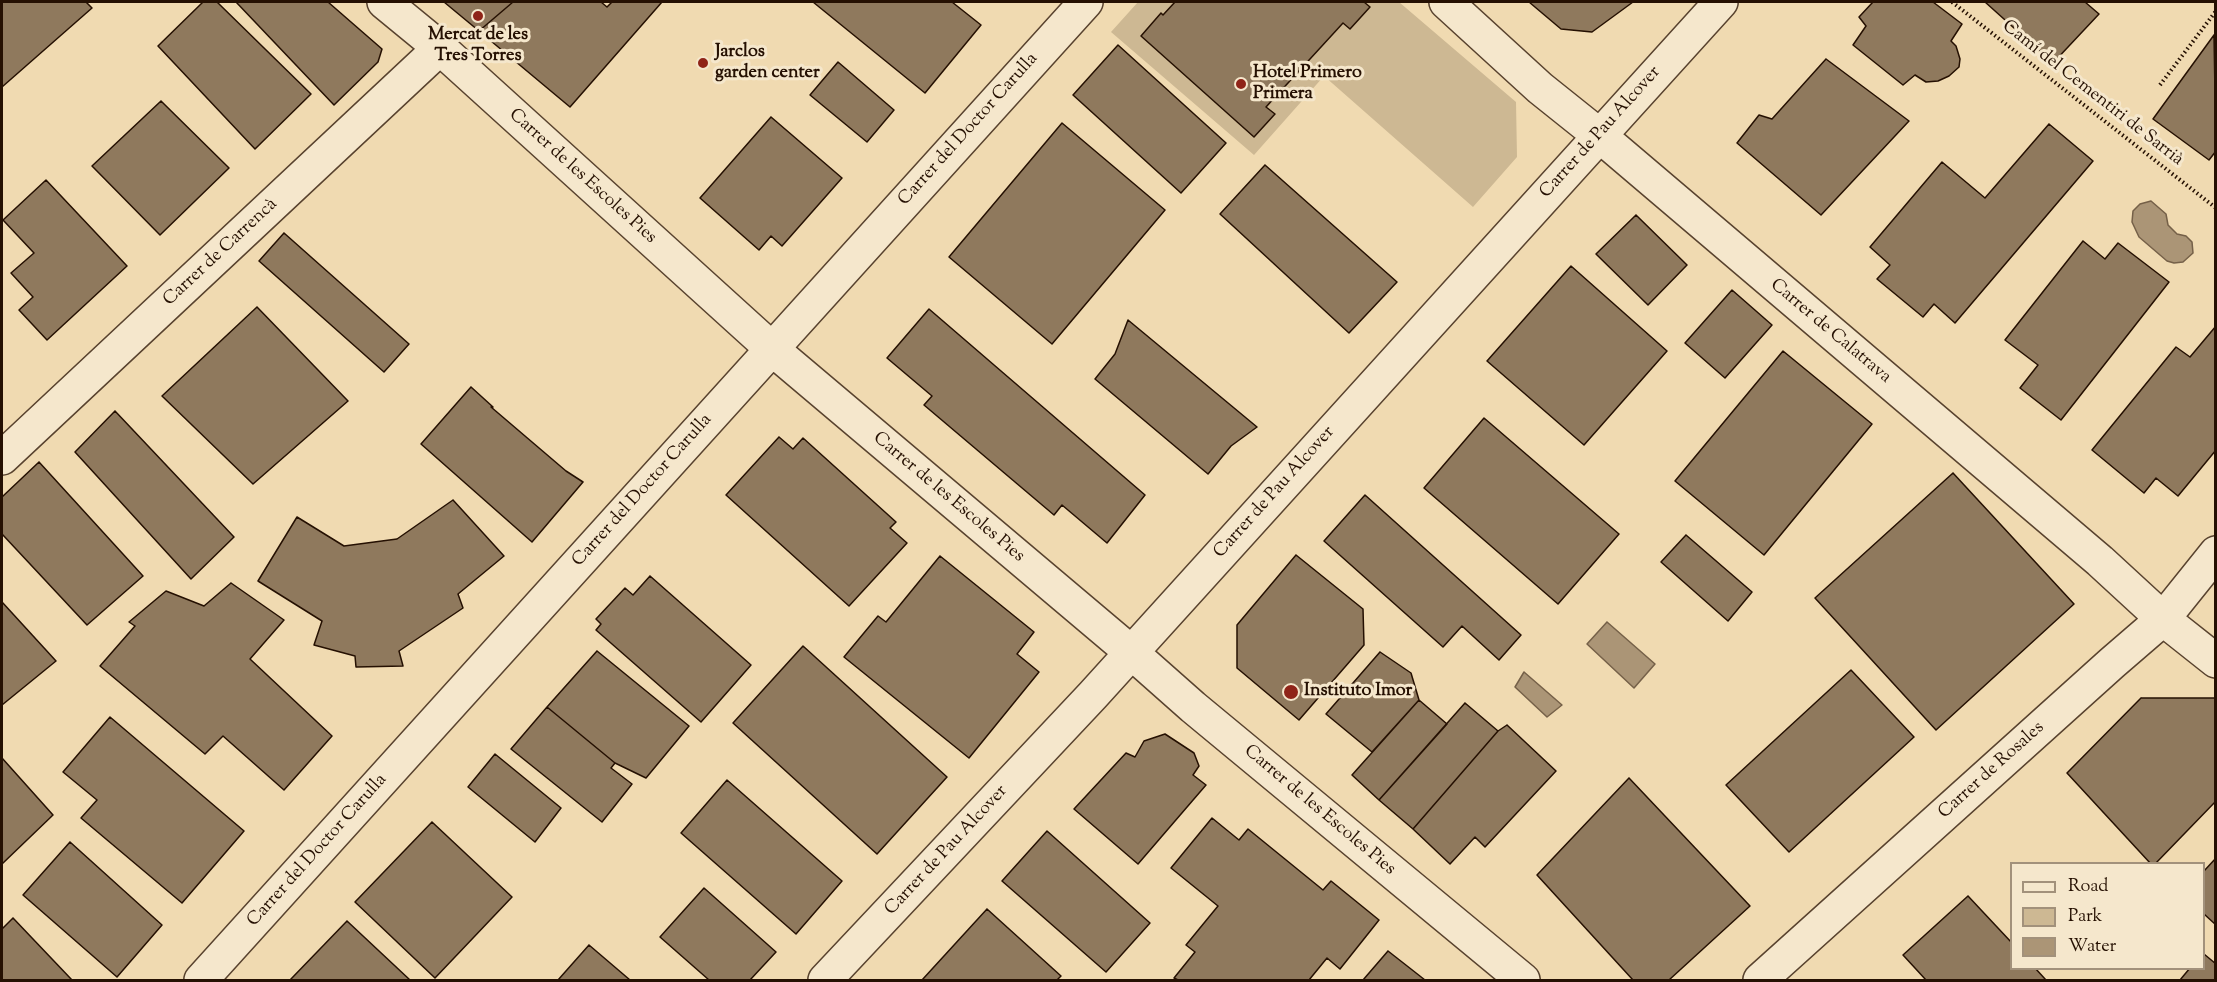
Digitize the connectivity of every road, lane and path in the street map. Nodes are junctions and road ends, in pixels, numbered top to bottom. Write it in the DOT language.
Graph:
graph roads {
  1 [pos="384,2"];
  2 [pos="1086,2"];
  3 [pos="1446,2"];
  4 [pos="1721,2"];
  5 [pos="1952,2"];
  6 [pos="2216,11"];
  7 [pos="440,48"];
  8 [pos="2160,85"];
  9 [pos="1600,136"];
  10 [pos="2216,208"];
  11 [pos="772,349"];
  12 [pos="2,458"];
  13 [pos="2216,552"];
  14 [pos="2163,619"];
  15 [pos="1132,653"];
  16 [pos="2216,661"];
  17 [pos="201,981"];
  18 [pos="825,981"];
  19 [pos="1523,981"];
  20 [pos="1760,981"];
  1 -- 7 [label="street, Carrer de les Escoles Pies"];
  2 -- 11 [label="street, Carrer del Doctor Carulla"];
  3 -- 9 [label="street, Carrer de Calatrava"];
  4 -- 9 [label="street, Carrer de Pau Alcover"];
  5 -- 10 [label="path, Camí del Cementiri de Sarrià"];
  6 -- 8 [label="path"];
  7 -- 11 [label="street, Carrer de les Escoles Pies"];
  7 -- 12 [label="street, Carrer de Carrencà"];
  9 -- 14 [label="street, Carrer de Calatrava"];
  9 -- 15 [label="street, Carrer de Pau Alcover"];
  11 -- 15 [label="street, Carrer de les Escoles Pies"];
  11 -- 17 [label="street, Carrer del Doctor Carulla"];
  13 -- 14 [label="street, Carrer de Rosales"];
  14 -- 16 [label="street, Carrer de Calatrava"];
  14 -- 20 [label="street, Carrer de Rosales"];
  15 -- 18 [label="street, Carrer de Pau Alcover"];
  15 -- 19 [label="street, Carrer de les Escoles Pies"];
}
